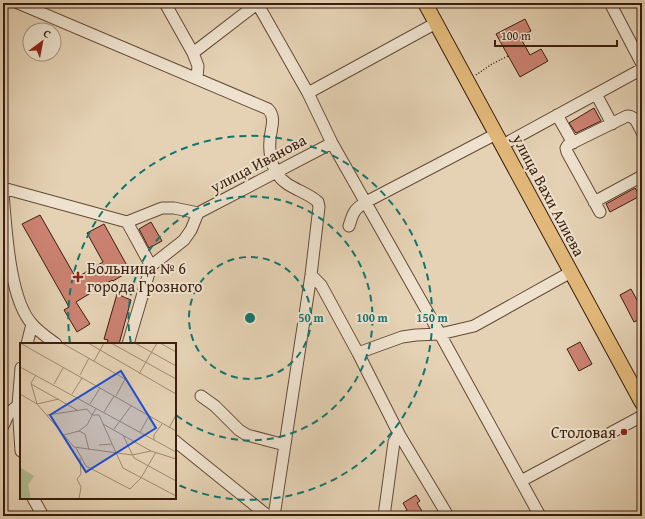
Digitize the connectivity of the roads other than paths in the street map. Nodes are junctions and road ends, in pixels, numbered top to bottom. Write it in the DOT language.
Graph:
graph roads {
  1 [pos="18,3"];
  2 [pos="165,3"];
  3 [pos="258,3"];
  4 [pos="425,3"];
  5 [pos="435,3"];
  6 [pos="610,3"];
  7 [pos="436,23"];
  8 [pos="193,53"];
  9 [pos="642,64"];
  10 [pos="642,69"];
  11 [pos="197,78"];
  12 [pos="308,93"];
  13 [pos="596,94"];
  14 [pos="557,115"];
  15 [pos="612,124"];
  16 [pos="642,132"];
  17 [pos="496,134"];
  18 [pos="510,140"];
  19 [pos="332,142"];
  20 [pos="573,143"];
  21 [pos="276,171"];
  22 [pos="642,176"];
  23 [pos="3,188"];
  24 [pos="3,193"];
  25 [pos="366,202"];
  26 [pos="198,213"];
  27 [pos="127,222"];
  28 [pos="349,226"];
  29 [pos="150,266"];
  30 [pos="571,272"];
  31 [pos="311,275"];
  32 [pos="32,324"];
  33 [pos="440,334"];
  34 [pos="27,343"];
  35 [pos="55,343"];
  36 [pos="128,343"];
  37 [pos="358,353"];
  38 [pos="20,380"];
  39 [pos="642,385"];
  40 [pos="201,396"];
  41 [pos="642,403"];
  42 [pos="18,404"];
  43 [pos="642,416"];
  44 [pos="3,426"];
  45 [pos="399,434"];
  46 [pos="20,439"];
  47 [pos="176,442"];
  48 [pos="285,445"];
  49 [pos="521,481"];
  50 [pos="34,499"];
  51 [pos="43,516"];
  52 [pos="268,516"];
  53 [pos="274,516"];
  54 [pos="384,516"];
  55 [pos="448,516"];
  56 [pos="540,516"];
  1 -- 11 [label="street"];
  2 -- 8 [label="street"];
  3 -- 8 [label="street"];
  3 -- 12 [label="street"];
  4 -- 7 [label="main road, улица Вахи Алиева"];
  5 -- 18 [label="main road, улица Вахи Алиева"];
  6 -- 9 [label="street"];
  7 -- 12 [label="street"];
  7 -- 17 [label="main road, улица Вахи Алиева"];
  8 -- 11 [label="street"];
  10 -- 13 [label="street"];
  11 -- 21 [label="street"];
  12 -- 19 [label="street"];
  13 -- 14 [label="street"];
  13 -- 15 [label="street"];
  14 -- 18 [label="street"];
  14 -- 20 [label="street"];
  15 -- 16 [label="street"];
  15 -- 20 [label="street"];
  17 -- 25 [label="street"];
  17 -- 30 [label="main road, улица Вахи Алиева"];
  18 -- 39 [label="main road, улица Вахи Алиева"];
  19 -- 21 [label="street, улица Иванова"];
  19 -- 25 [label="street"];
  20 -- 22 [label="street"];
  21 -- 26 [label="street, улица Иванова"];
  21 -- 31 [label="street"];
  23 -- 27 [label="street"];
  24 -- 32 [label="street"];
  25 -- 28 [label="street"];
  25 -- 33 [label="street"];
  26 -- 27 [label="street, улица Иванова"];
  26 -- 29 [label="street, улица Иванова"];
  27 -- 29 [label="street"];
  29 -- 36 [label="street"];
  30 -- 33 [label="street"];
  30 -- 41 [label="main road, улица Вахи Алиева"];
  31 -- 37 [label="street"];
  31 -- 48 [label="street"];
  32 -- 34 [label="street"];
  32 -- 35 [label="street"];
  33 -- 37 [label="street"];
  33 -- 49 [label="street"];
  37 -- 45 [label="street"];
  38 -- 42 [label="street"];
  40 -- 48 [label="street"];
  42 -- 44 [label="street"];
  42 -- 46 [label="street"];
  43 -- 49 [label="street"];
  45 -- 54 [label="street"];
  45 -- 55 [label="street"];
  47 -- 52 [label="street"];
  48 -- 53 [label="street"];
  49 -- 56 [label="street"];
  50 -- 51 [label="street"];
}
